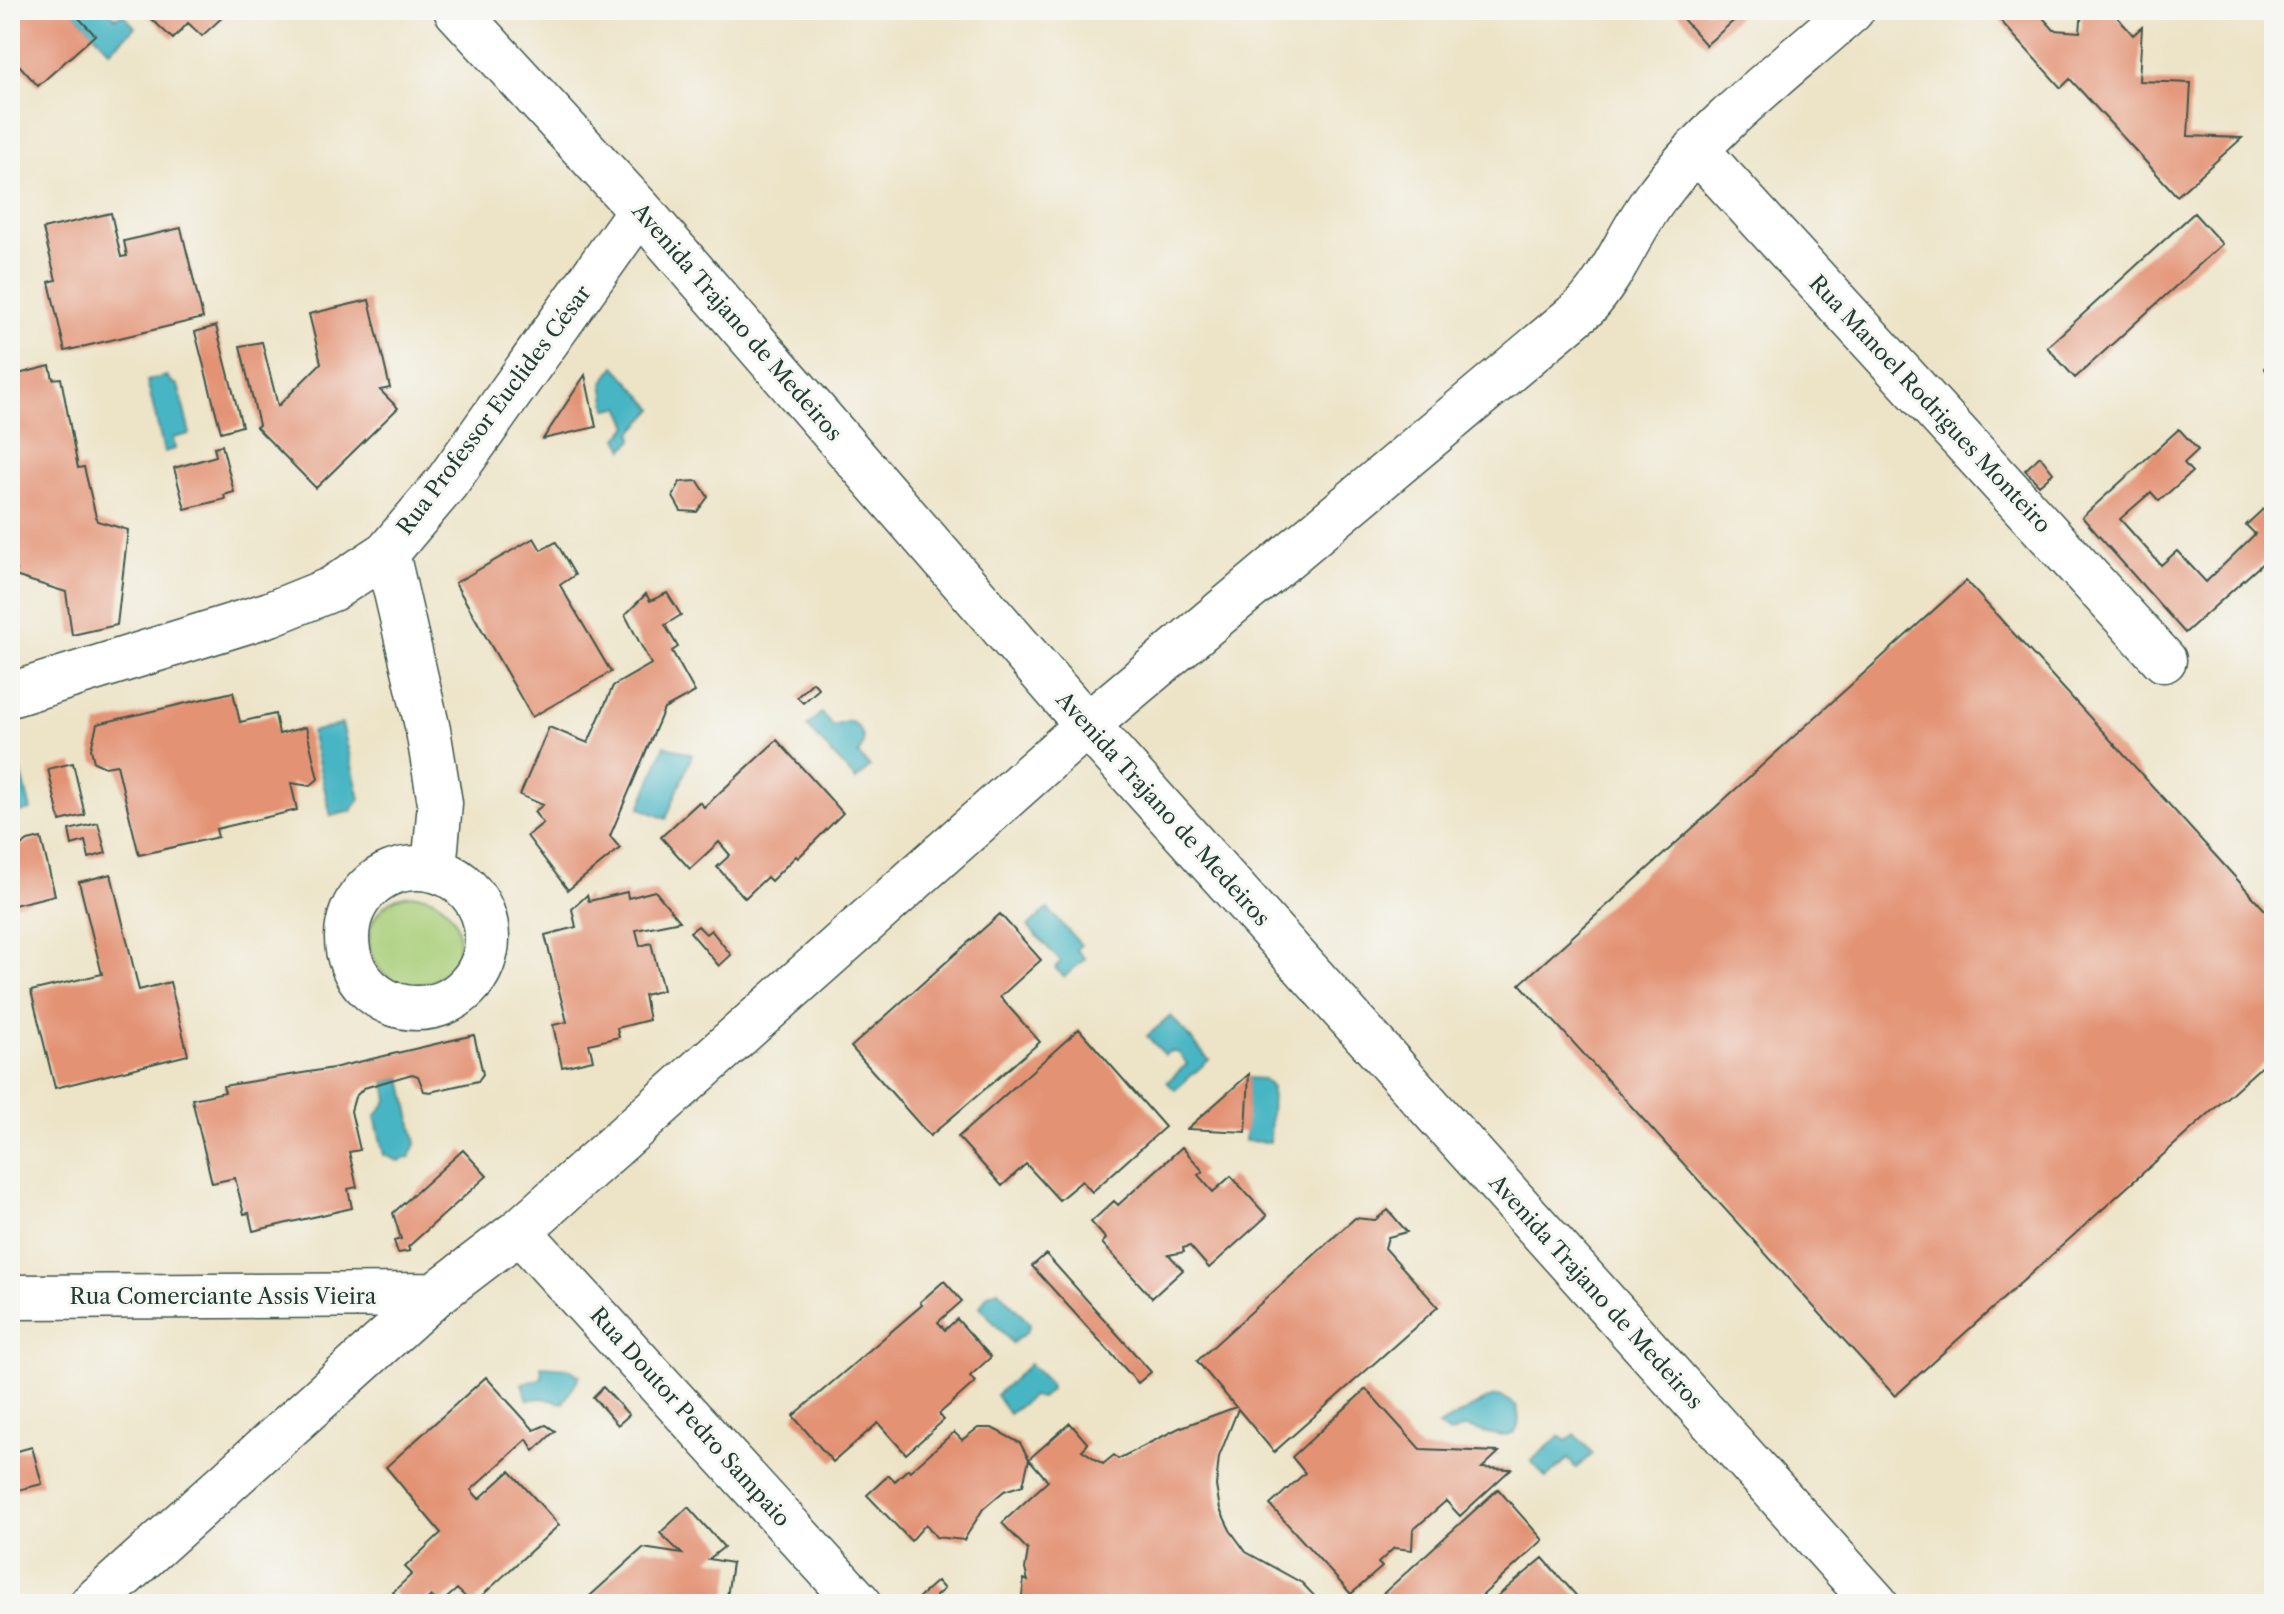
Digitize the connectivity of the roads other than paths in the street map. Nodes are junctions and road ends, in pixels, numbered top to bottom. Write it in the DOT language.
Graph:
graph roads {
  1 [pos="456,10"];
  2 [pos="1852,10"];
  3 [pos="1696,149"];
  4 [pos="640,210"];
  5 [pos="387,553"];
  6 [pos="2164,660"];
  7 [pos="10,695"];
  8 [pos="1087,725"];
  9 [pos="434,869"];
  10 [pos="519,1231"];
  11 [pos="435,1295"];
  12 [pos="10,1297"];
  13 [pos="92,1604"];
  14 [pos="860,1604"];
  15 [pos="1876,1604"];
  1 -- 4 [label="street, Avenida Trajano de Medeiros"];
  2 -- 3 [label="street"];
  3 -- 6 [label="street, Rua Manoel Rodrigues Monteiro"];
  3 -- 8 [label="street"];
  4 -- 5 [label="street, Rua Professor Euclides César"];
  4 -- 8 [label="street, Avenida Trajano de Medeiros"];
  5 -- 7 [label="street, Rua Professor Euclides César"];
  5 -- 9 [label="street"];
  8 -- 10 [label="street"];
  8 -- 15 [label="street, Avenida Trajano de Medeiros"];
  10 -- 11 [label="street"];
  10 -- 14 [label="street, Rua Doutor Pedro Sampaio"];
  11 -- 12 [label="street, Rua Comerciante Assis Vieira"];
  11 -- 13 [label="street"];
}
